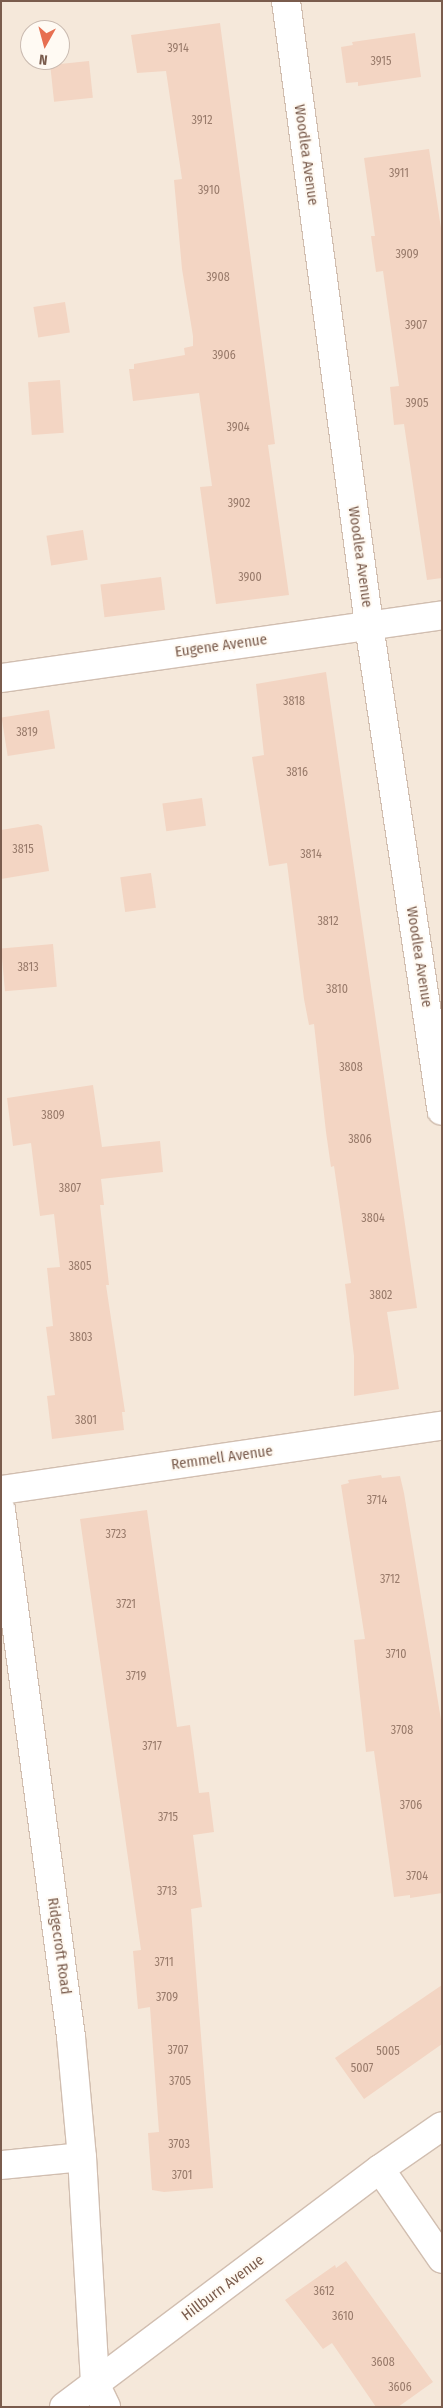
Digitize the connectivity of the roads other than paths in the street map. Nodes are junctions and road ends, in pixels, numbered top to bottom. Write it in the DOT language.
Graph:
graph roads {
  1 [pos="286,1"];
  2 [pos="442,614"];
  3 [pos="369,625"];
  4 [pos="1,678"];
  5 [pos="442,1111"];
  6 [pos="442,1426"];
  7 [pos="1,1490"];
  8 [pos="1,1510"];
  9 [pos="442,2126"];
  10 [pos="82,2156"];
  11 [pos="1,2165"];
  12 [pos="380,2168"];
  13 [pos="442,2259"];
  14 [pos="101,2396"];
  15 [pos="64,2407"];
  1 -- 3 [label="street, Woodlea Avenue"];
  2 -- 3 [label="street, Eugene Avenue"];
  3 -- 4 [label="street, Eugene Avenue"];
  3 -- 5 [label="street, Woodlea Avenue"];
  6 -- 7 [label="street, Remmell Avenue"];
  8 -- 10 [label="street, Ridgecroft Road"];
  9 -- 12 [label="street"];
  10 -- 11 [label="street"];
  10 -- 14 [label="street, Ridgecroft Road"];
  12 -- 13 [label="street"];
  12 -- 14 [label="street, Hillburn Avenue"];
  14 -- 15 [label="street, Hillburn Avenue"];
}
